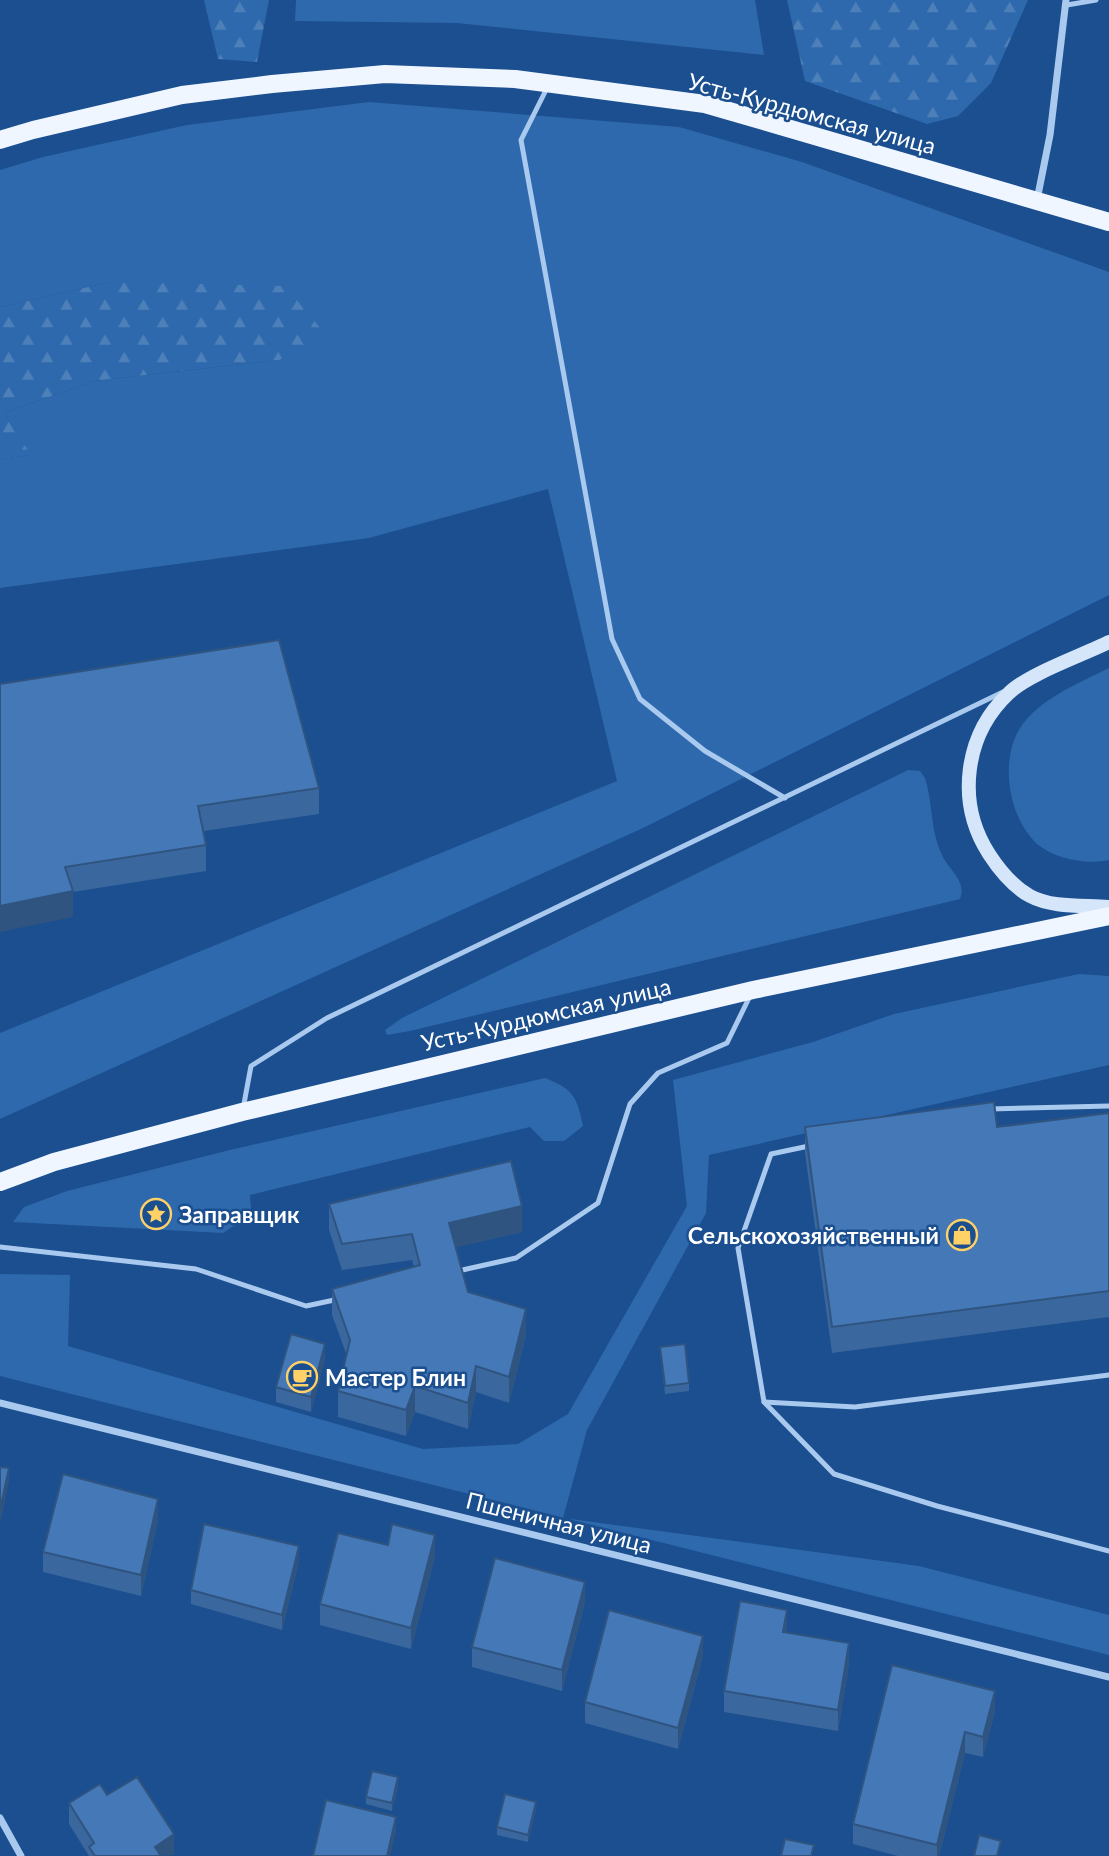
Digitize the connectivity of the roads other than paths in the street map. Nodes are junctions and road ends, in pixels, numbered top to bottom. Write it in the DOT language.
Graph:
graph roads {
  1 [pos="1096,0"];
  2 [pos="1067,3"];
  3 [pos="548,85"];
  4 [pos="0,140"];
  5 [pos="1037,201"];
  6 [pos="1109,222"];
  7 [pos="1109,642"];
  8 [pos="1023,682"];
  9 [pos="785,798"];
  10 [pos="1109,907"];
  11 [pos="1109,916"];
  12 [pos="753,990"];
  13 [pos="1109,1106"];
  14 [pos="242,1112"];
  15 [pos="976,1112"];
  16 [pos="812,1145"];
  17 [pos="0,1182"];
  18 [pos="0,1247"];
  19 [pos="455,1272"];
  20 [pos="343,1298"];
  21 [pos="1109,1375"];
  22 [pos="764,1402"];
  23 [pos="0,1403"];
  24 [pos="1109,1551"];
  25 [pos="1109,1677"];
  26 [pos="0,1818"];
  27 [pos="21,1856"];
  1 -- 2 [label="lane"];
  2 -- 5 [label="street"];
  3 -- 4 [label="main road, Усть-Курдюмская улица"];
  3 -- 5 [label="main road, Усть-Курдюмская улица"];
  3 -- 9 [label="lane"];
  5 -- 6 [label="main road, Усть-Курдюмская улица"];
  7 -- 8 [label="main road"];
  8 -- 9 [label="lane"];
  8 -- 10 [label="main road"];
  9 -- 14 [label="lane"];
  11 -- 12 [label="main road, Усть-Курдюмская улица"];
  12 -- 14 [label="main road, Усть-Курдюмская улица"];
  12 -- 19 [label="lane"];
  13 -- 15 [label="lane"];
  14 -- 17 [label="main road, Усть-Курдюмская улица"];
  16 -- 22 [label="lane"];
  18 -- 20 [label="lane"];
  21 -- 22 [label="lane"];
  22 -- 24 [label="lane"];
  23 -- 25 [label="street, Пшеничная улица"];
  26 -- 27 [label="street"];
}
